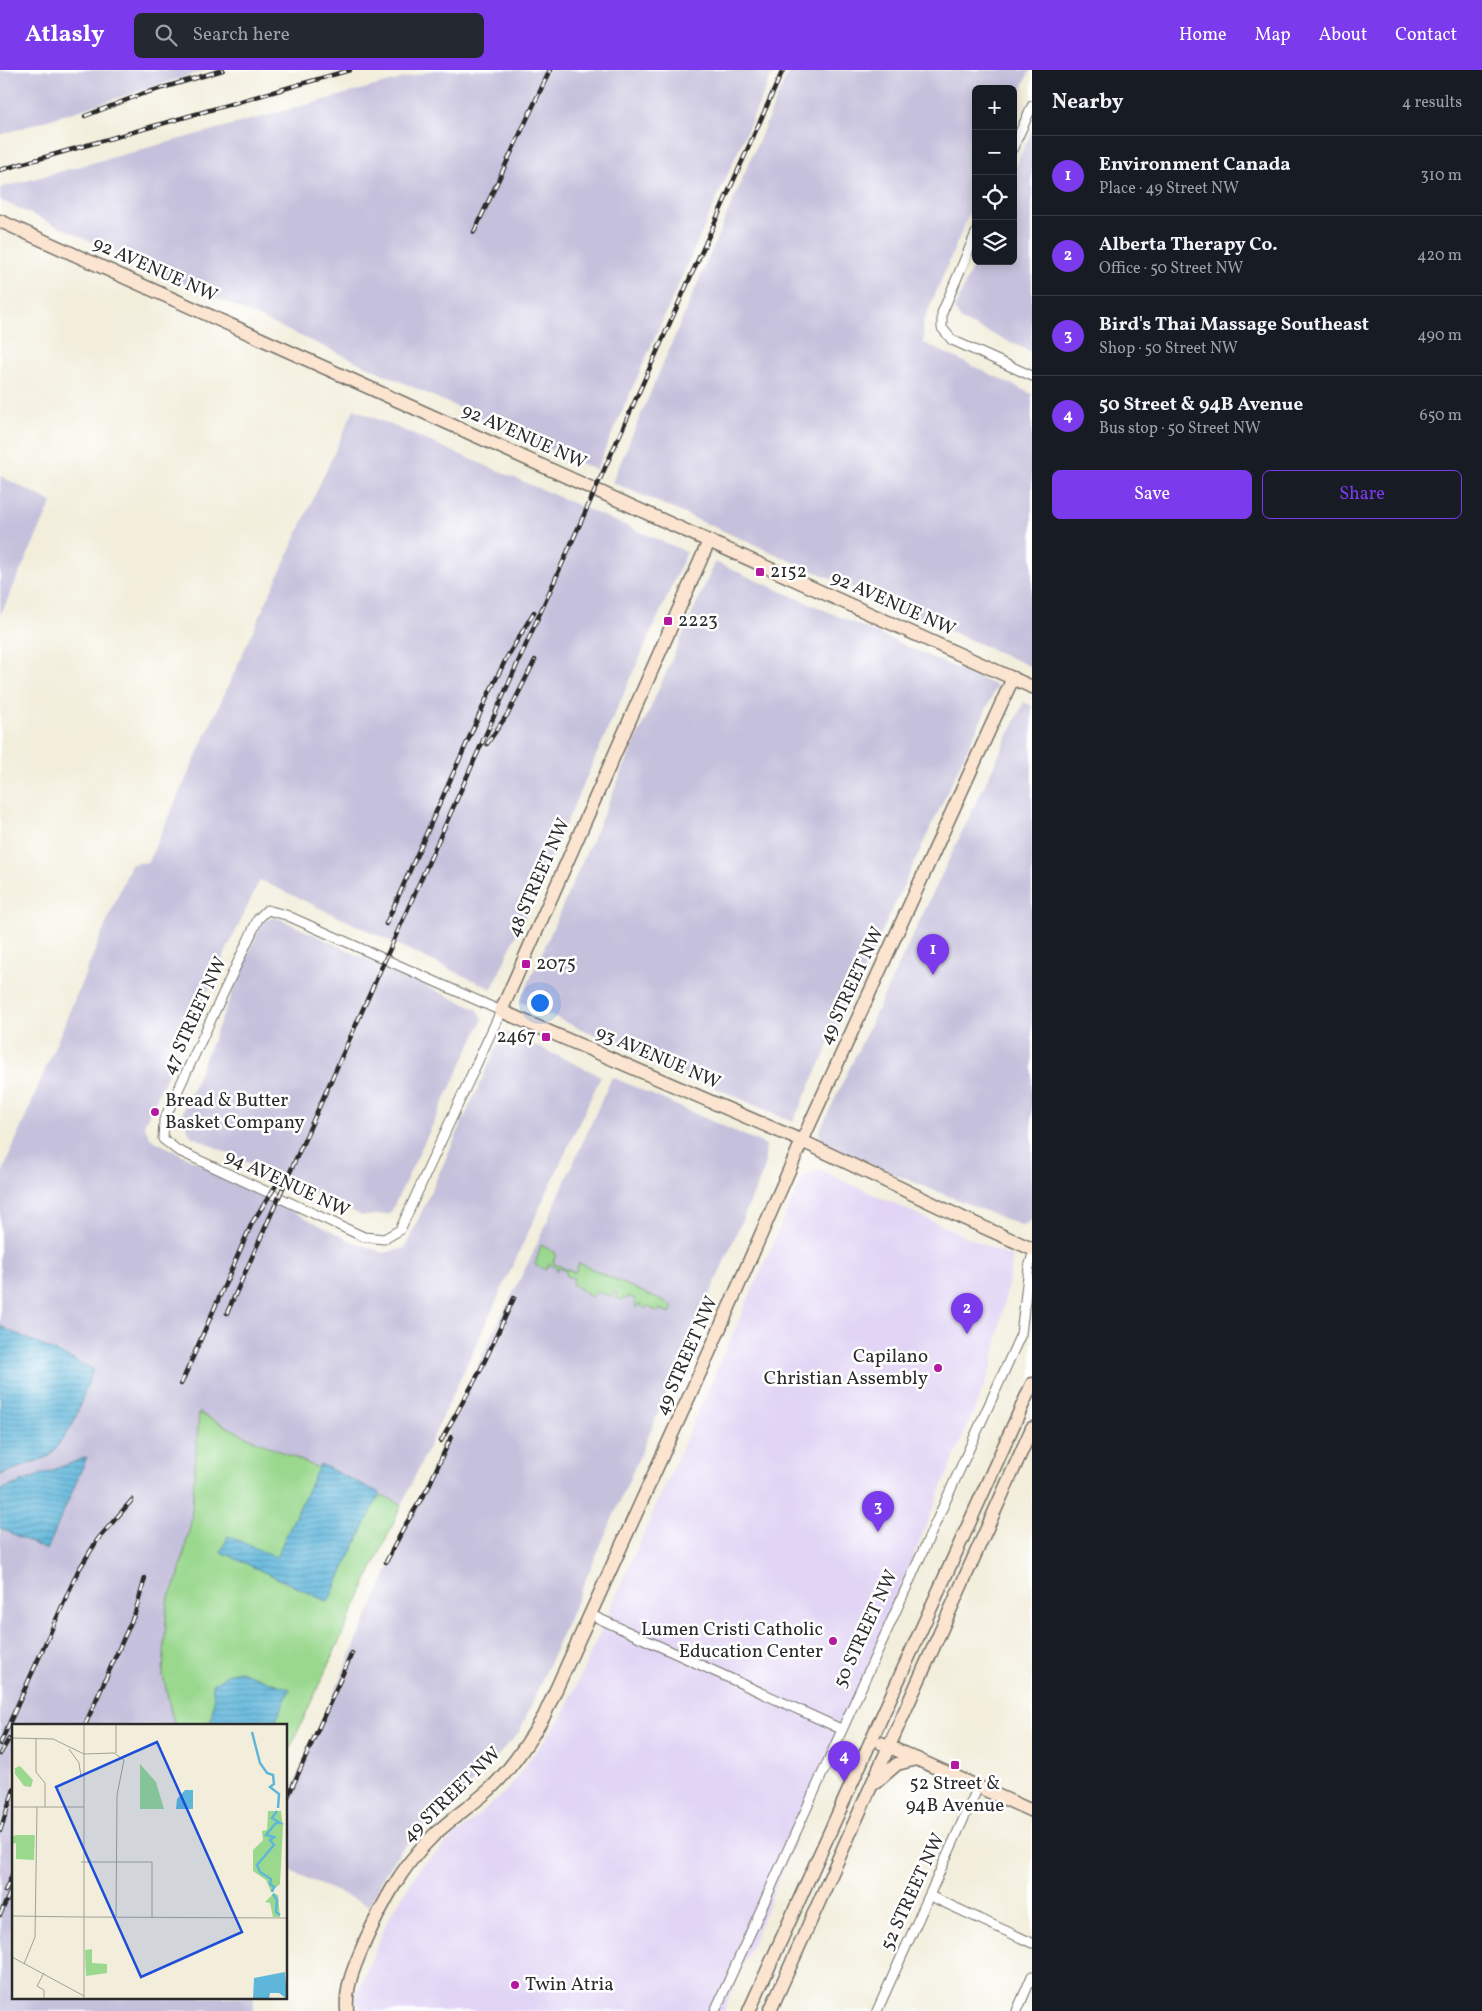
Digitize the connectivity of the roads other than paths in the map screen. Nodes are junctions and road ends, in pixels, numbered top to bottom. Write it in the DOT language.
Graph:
graph roads {
  1 [pos="1032,106"];
  2 [pos="1017,139"];
  3 [pos="0,220"];
  4 [pos="972,243"];
  5 [pos="1032,376"];
  6 [pos="709,541"];
  7 [pos="1013,678"];
  8 [pos="1032,687"];
  9 [pos="267,910"];
  10 [pos="500,1010"];
  11 [pos="163,1139"];
  12 [pos="802,1141"];
  13 [pos="400,1230"];
  14 [pos="1032,1249"];
  15 [pos="1032,1257"];
  16 [pos="1032,1384"];
  17 [pos="1032,1428"];
  18 [pos="589,1614"];
  19 [pos="841,1729"];
  20 [pos="872,1739"];
  21 [pos="888,1746"];
  22 [pos="917,1759"];
  23 [pos="978,1787"];
  24 [pos="868,1790"];
  25 [pos="1032,1811"];
  26 [pos="930,1896"];
  27 [pos="1032,1943"];
  28 [pos="790,1966"];
  29 [pos="1032,1976"];
  30 [pos="348,2011"];
  31 [pos="715,2011"];
  32 [pos="749,2011"];
  33 [pos="770,2011"];
  34 [pos="775,2011"];
  35 [pos="877,2011"];
  36 [pos="1017,2011"];
  1 -- 2 [label="street"];
  3 -- 6 [label="street, 92 AVENUE NW"];
  4 -- 5 [label="street"];
  6 -- 7 [label="street, 92 AVENUE NW"];
  6 -- 10 [label="street, 48 STREET NW"];
  7 -- 8 [label="street, 92 AVENUE NW"];
  7 -- 12 [label="street, 49 STREET NW"];
  9 -- 10 [label="street, 93 AVENUE NW"];
  9 -- 11 [label="street, 47 STREET NW"];
  10 -- 12 [label="street, 93 AVENUE NW"];
  10 -- 13 [label="street, 48 STREET NW"];
  11 -- 13 [label="street, 94 AVENUE NW"];
  12 -- 14 [label="street, 93 AVENUE NW"];
  12 -- 18 [label="street, 49 STREET NW"];
  15 -- 19 [label="street, 50 STREET NW"];
  16 -- 20 [label="street"];
  17 -- 21 [label="street"];
  18 -- 19 [label="street"];
  18 -- 30 [label="street, 49 STREET NW"];
  19 -- 31 [label="street, 50 STREET NW"];
  20 -- 21 [label="street"];
  20 -- 32 [label="street"];
  21 -- 22 [label="street"];
  21 -- 24 [label="street"];
  22 -- 23 [label="street"];
  22 -- 24 [label="street"];
  23 -- 25 [label="street"];
  23 -- 26 [label="street, 52 STREET NW"];
  24 -- 28 [label="street"];
  26 -- 27 [label="street"];
  26 -- 35 [label="street, 52 STREET NW"];
  28 -- 33 [label="street"];
  28 -- 34 [label="street"];
  29 -- 36 [label="street"];
}
